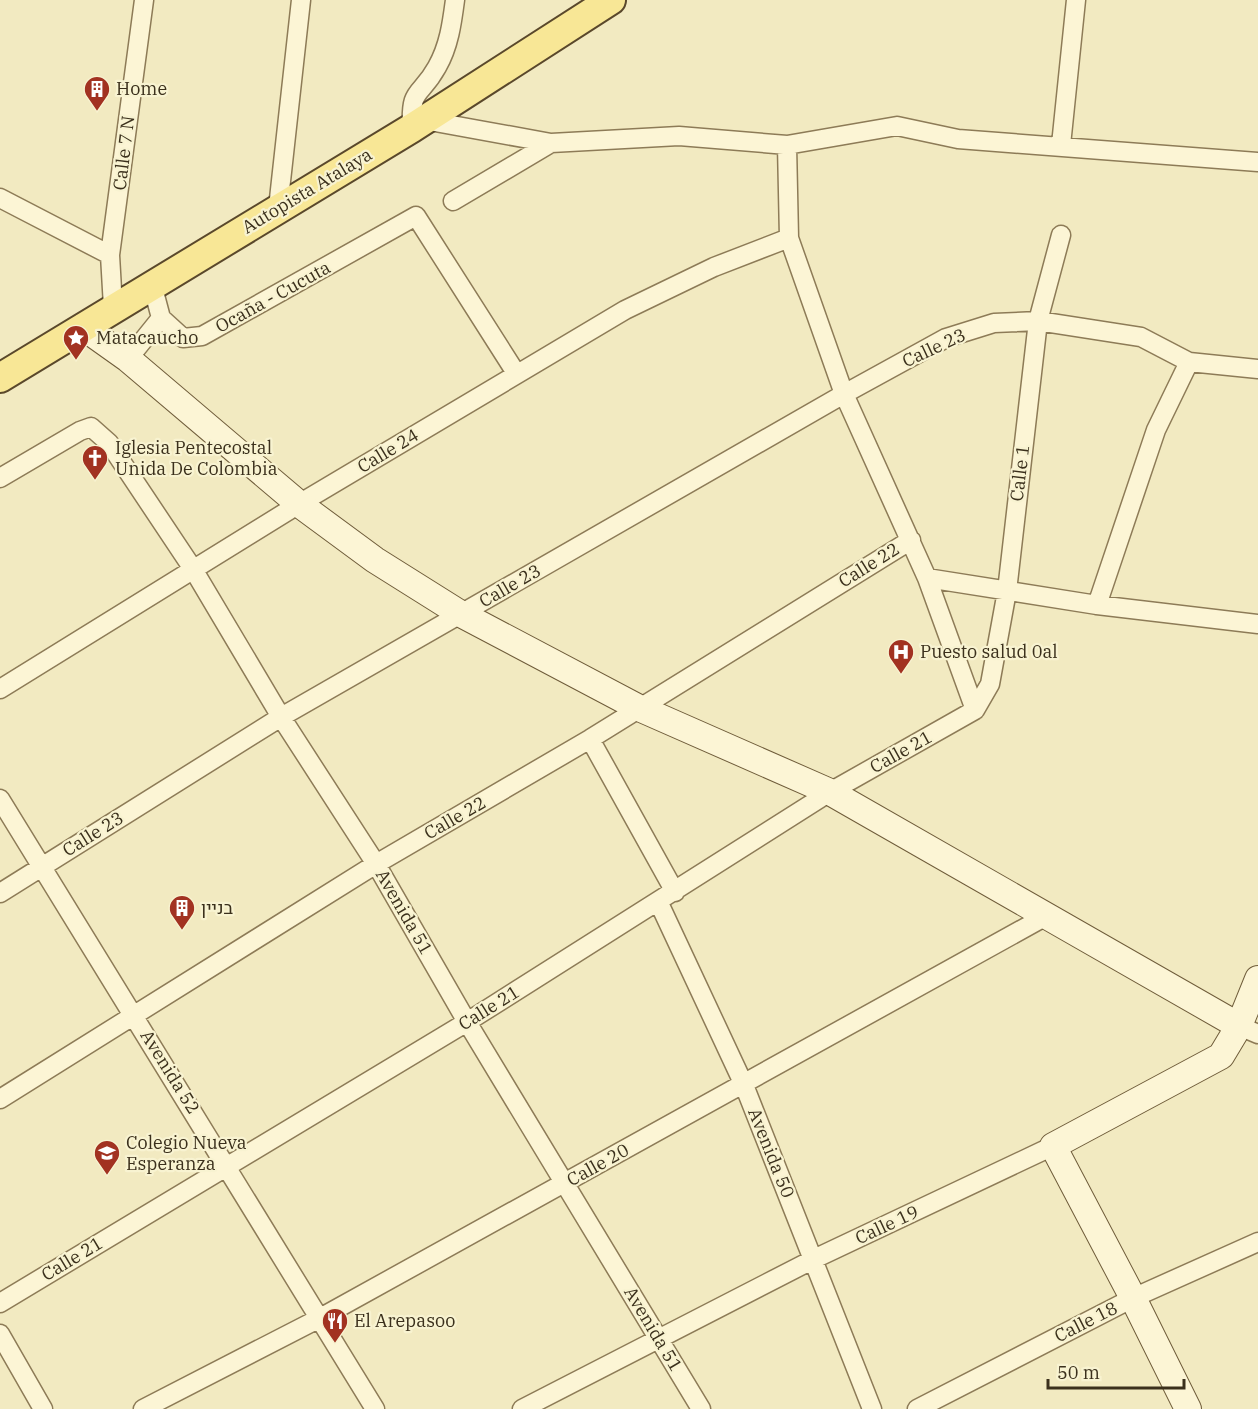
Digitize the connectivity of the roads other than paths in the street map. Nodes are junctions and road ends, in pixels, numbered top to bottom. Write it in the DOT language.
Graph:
graph roads {
  1 [pos="144,0"];
  2 [pos="301,0"];
  3 [pos="455,0"];
  4 [pos="611,0"];
  5 [pos="1076,0"];
  6 [pos="418,124"];
  7 [pos="551,143"];
  8 [pos="787,145"];
  9 [pos="1061,145"];
  10 [pos="1258,162"];
  11 [pos="0,198"];
  12 [pos="453,201"];
  13 [pos="278,208"];
  14 [pos="1061,235"];
  15 [pos="789,238"];
  16 [pos="110,255"];
  17 [pos="152,284"];
  18 [pos="113,307"];
  19 [pos="161,318"];
  20 [pos="1038,321"];
  21 [pos="83,327"];
  22 [pos="128,359"];
  23 [pos="1189,362"];
  24 [pos="1258,369"];
  25 [pos="516,373"];
  26 [pos="0,378"];
  27 [pos="844,394"];
  28 [pos="0,478"];
  29 [pos="299,504"];
  30 [pos="910,540"];
  31 [pos="193,569"];
  32 [pos="927,578"];
  33 [pos="1006,591"];
  34 [pos="1097,605"];
  35 [pos="461,614"];
  36 [pos="1258,624"];
  37 [pos="0,689"];
  38 [pos="639,708"];
  39 [pos="975,710"];
  40 [pos="281,717"];
  41 [pos="590,739"];
  42 [pos="830,792"];
  43 [pos="0,798"];
  44 [pos="376,864"];
  45 [pos="42,866"];
  46 [pos="675,892"];
  47 [pos="0,893"];
  48 [pos="658,902"];
  49 [pos="1048,915"];
  50 [pos="1258,980"];
  51 [pos="134,1015"];
  52 [pos="467,1022"];
  53 [pos="1249,1030"];
  54 [pos="744,1085"];
  55 [pos="0,1099"];
  56 [pos="1053,1146"];
  57 [pos="227,1165"];
  58 [pos="565,1184"];
  59 [pos="1258,1242"];
  60 [pos="814,1259"];
  61 [pos="1133,1298"];
  62 [pos="0,1303"];
  63 [pos="320,1318"];
  64 [pos="0,1334"];
  65 [pos="659,1338"];
  66 [pos="43,1409"];
  67 [pos="143,1409"];
  68 [pos="375,1409"];
  69 [pos="522,1409"];
  70 [pos="701,1409"];
  71 [pos="872,1409"];
  72 [pos="917,1409"];
  73 [pos="1188,1409"];
  1 -- 16 [label="street, Calle 7 N"];
  2 -- 13 [label="street"];
  3 -- 6 [label="street"];
  4 -- 6 [label="main road, Autopista Atalaya"];
  5 -- 9 [label="street"];
  6 -- 7 [label="street"];
  6 -- 13 [label="main road, Autopista Atalaya"];
  7 -- 8 [label="street"];
  7 -- 12 [label="street"];
  8 -- 9 [label="street"];
  8 -- 15 [label="street"];
  9 -- 10 [label="street"];
  11 -- 16 [label="street"];
  13 -- 17 [label="main road, Autopista Atalaya"];
  14 -- 20 [label="street, Calle 1"];
  15 -- 25 [label="street, Calle 24"];
  15 -- 27 [label="street"];
  16 -- 18 [label="street, Calle 7 N"];
  17 -- 18 [label="main road, Autopista Atalaya"];
  17 -- 19 [label="street"];
  18 -- 21 [label="main road, Autopista Atalaya"];
  19 -- 22 [label="street"];
  19 -- 25 [label="street, Ocaña - Cucuta"];
  20 -- 23 [label="street, Calle 23"];
  20 -- 27 [label="street, Calle 23"];
  20 -- 33 [label="street, Calle 1"];
  21 -- 22 [label="street"];
  21 -- 26 [label="main road, Autopista Atalaya"];
  22 -- 29 [label="street"];
  23 -- 24 [label="street"];
  23 -- 34 [label="street"];
  25 -- 29 [label="street, Calle 24"];
  27 -- 30 [label="street"];
  27 -- 35 [label="street, Calle 23"];
  28 -- 31 [label="street, Avenida 51"];
  29 -- 31 [label="street, Calle 24"];
  29 -- 35 [label="street"];
  30 -- 32 [label="street"];
  30 -- 38 [label="street, Calle 22"];
  31 -- 37 [label="street, Calle 24"];
  31 -- 40 [label="street, Avenida 51"];
  32 -- 33 [label="street"];
  32 -- 39 [label="street"];
  33 -- 34 [label="street"];
  33 -- 39 [label="street, Calle 1"];
  34 -- 36 [label="street"];
  35 -- 38 [label="street"];
  35 -- 40 [label="street, Calle 23"];
  38 -- 41 [label="street, Calle 22"];
  38 -- 42 [label="street"];
  39 -- 42 [label="street, Calle 21"];
  40 -- 44 [label="street, Avenida 51"];
  40 -- 45 [label="street, Calle 23"];
  41 -- 44 [label="street, Calle 22"];
  41 -- 46 [label="street"];
  42 -- 46 [label="street, Calle 21"];
  42 -- 49 [label="street"];
  43 -- 45 [label="street, Avenida 52"];
  44 -- 51 [label="street, Calle 22"];
  44 -- 52 [label="street, Avenida 51"];
  45 -- 47 [label="street, Calle 23"];
  45 -- 51 [label="street, Avenida 52"];
  46 -- 48 [label="street, Calle 21"];
  48 -- 52 [label="street, Calle 21"];
  48 -- 54 [label="street, Avenida 50"];
  49 -- 53 [label="street"];
  49 -- 54 [label="street, Calle 20"];
  50 -- 53 [label="street, Calle 19"];
  51 -- 55 [label="street, Calle 22"];
  51 -- 57 [label="street, Avenida 52"];
  52 -- 57 [label="street, Calle 21"];
  52 -- 58 [label="street, Avenida 51"];
  53 -- 56 [label="street, Calle 19"];
  54 -- 58 [label="street, Calle 20"];
  54 -- 60 [label="street, Avenida 50"];
  56 -- 60 [label="street, Calle 19"];
  56 -- 61 [label="street"];
  57 -- 62 [label="street, Calle 21"];
  57 -- 63 [label="street, Avenida 52"];
  58 -- 63 [label="street, Calle 20"];
  58 -- 65 [label="street, Avenida 51"];
  59 -- 61 [label="street, Calle 18"];
  60 -- 65 [label="street, Calle 19"];
  60 -- 71 [label="street, Avenida 50"];
  61 -- 72 [label="street, Calle 18"];
  61 -- 73 [label="street"];
  63 -- 67 [label="street, Calle 20"];
  63 -- 68 [label="street, Avenida 52"];
  64 -- 66 [label="street"];
  65 -- 69 [label="street, Calle 19"];
  65 -- 70 [label="street, Avenida 51"];
}
